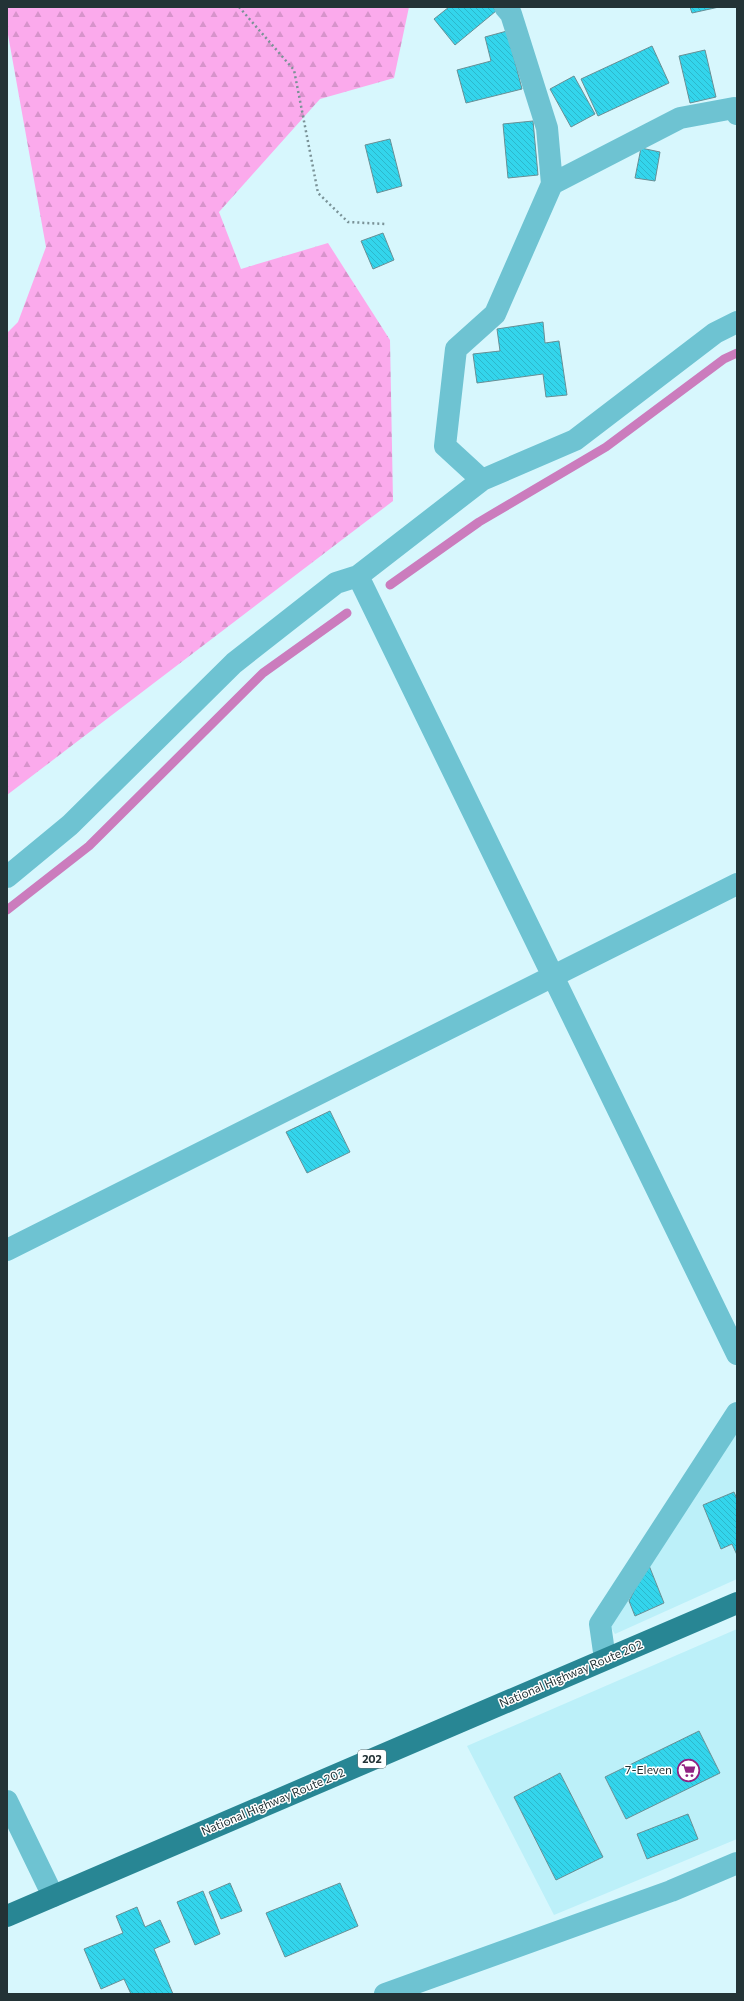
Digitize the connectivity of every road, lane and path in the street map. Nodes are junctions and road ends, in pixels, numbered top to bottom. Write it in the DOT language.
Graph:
graph roads {
  1 [pos="240,7"];
  2 [pos="506,7"];
  3 [pos="737,114"];
  4 [pos="552,184"];
  5 [pos="385,224"];
  6 [pos="737,322"];
  7 [pos="482,480"];
  8 [pos="358,576"];
  9 [pos="7,877"];
  10 [pos="737,884"];
  11 [pos="554,976"];
  12 [pos="7,1250"];
  13 [pos="737,1354"];
  14 [pos="737,1413"];
  15 [pos="737,1603"];
  16 [pos="605,1659"];
  17 [pos="7,1801"];
  18 [pos="737,1863"];
  19 [pos="53,1896"];
  20 [pos="7,1916"];
  21 [pos="384,1994"];
  1 -- 5 [label="path"];
  2 -- 4 [label="street"];
  3 -- 4 [label="street"];
  4 -- 7 [label="street"];
  6 -- 7 [label="street"];
  7 -- 8 [label="street"];
  8 -- 9 [label="street"];
  8 -- 11 [label="street"];
  10 -- 11 [label="street"];
  11 -- 12 [label="street"];
  11 -- 13 [label="street"];
  14 -- 16 [label="street"];
  15 -- 16 [label="highway, National Highway Route 202 / 202"];
  16 -- 19 [label="highway, National Highway Route 202 / 202"];
  17 -- 19 [label="street"];
  18 -- 21 [label="street"];
  19 -- 20 [label="highway, National Highway Route 202 / 202"];
}
